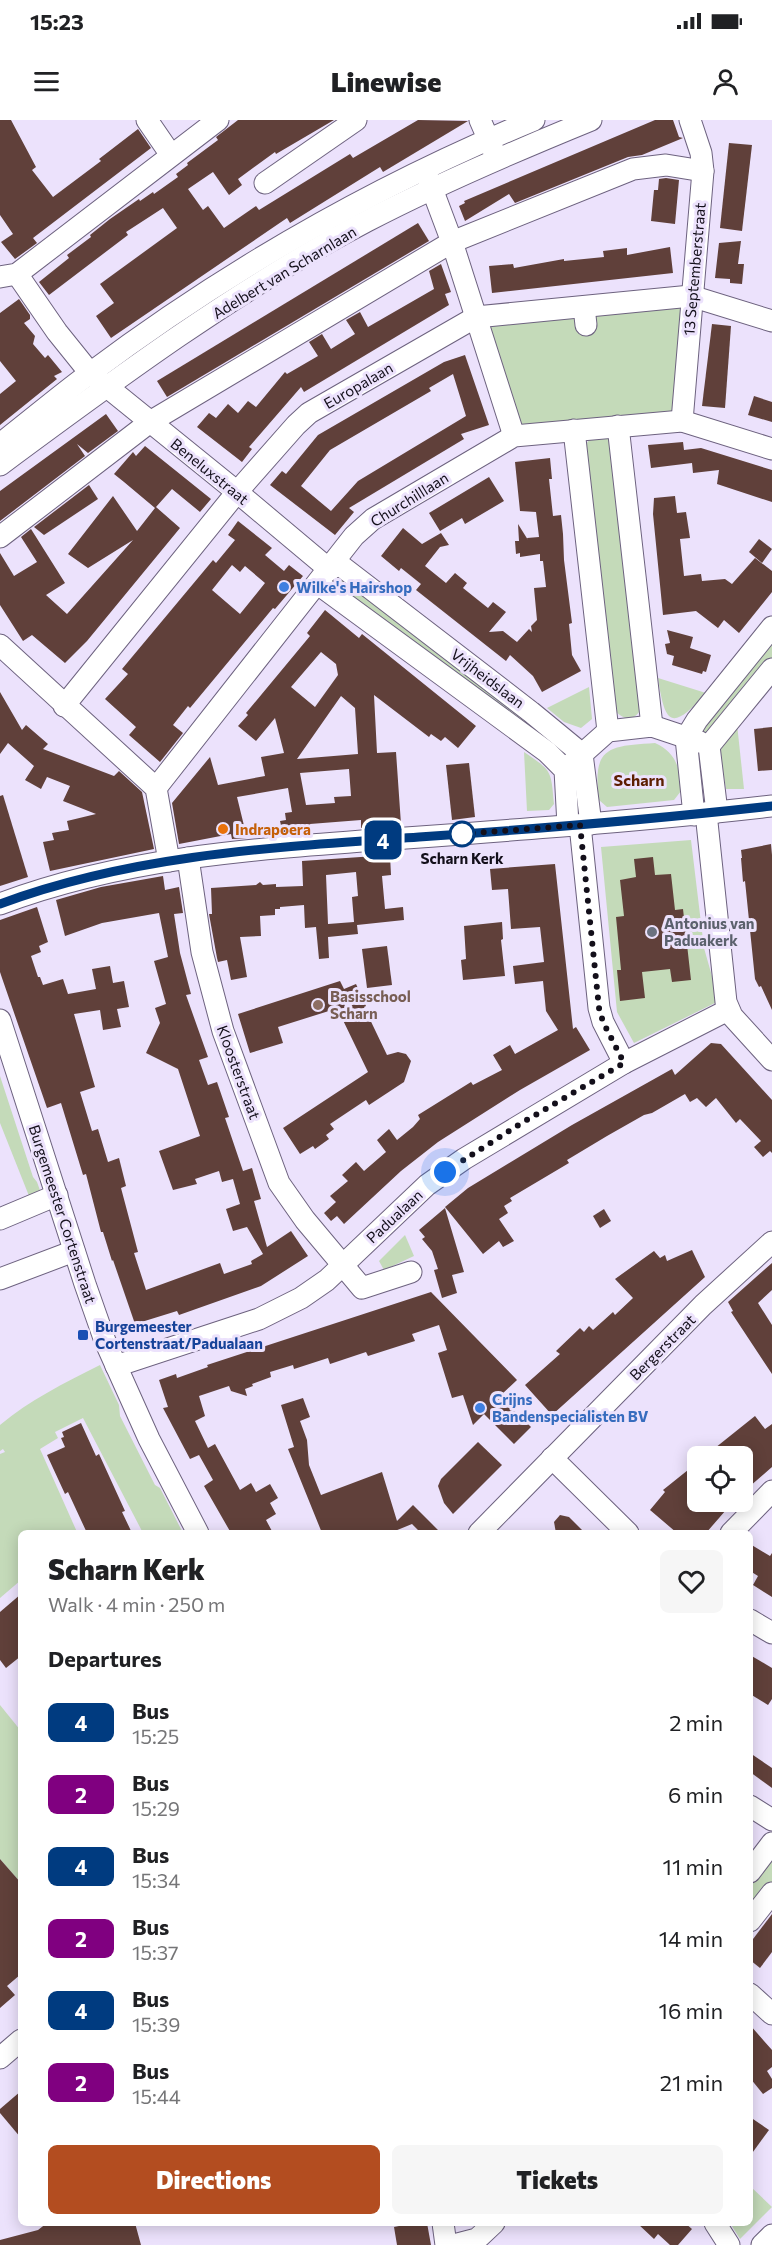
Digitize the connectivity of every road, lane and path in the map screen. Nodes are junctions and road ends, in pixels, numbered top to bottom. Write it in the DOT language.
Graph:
graph roads {
  1 [pos="147,120"];
  2 [pos="218,120"];
  3 [pos="356,120"];
  4 [pos="534,120"];
  5 [pos="591,120"];
  6 [pos="690,120"];
  7 [pos="484,130"];
  8 [pos="676,151"];
  9 [pos="171,155"];
  10 [pos="497,159"];
  11 [pos="423,169"];
  12 [pos="633,169"];
  13 [pos="703,171"];
  14 [pos="266,183"];
  15 [pos="433,189"];
  16 [pos="452,242"];
  17 [pos="9,275"];
  18 [pos="691,296"];
  19 [pos="476,317"];
  20 [pos="772,321"];
  21 [pos="98,380"];
  22 [pos="682,421"];
  23 [pos="150,422"];
  24 [pos="618,426"];
  25 [pos="574,430"];
  26 [pos="514,436"];
  27 [pos="0,444"];
  28 [pos="772,449"];
  29 [pos="0,465"];
  30 [pos="237,492"];
  31 [pos="0,537"];
  32 [pos="328,572"];
  33 [pos="772,627"];
  34 [pos="0,645"];
  35 [pos="772,669"];
  36 [pos="64,706"];
  37 [pos="652,726"];
  38 [pos="608,731"];
  39 [pos="686,738"];
  40 [pos="709,746"];
  41 [pos="582,754"];
  42 [pos="565,770"];
  43 [pos="156,788"];
  44 [pos="772,806"];
  45 [pos="706,814"];
  46 [pos="580,824"];
  47 [pos="179,859"];
  48 [pos="0,904"];
  49 [pos="728,1010"];
  50 [pos="0,1020"];
  51 [pos="772,1060"];
  52 [pos="624,1063"];
  53 [pos="57,1196"];
  54 [pos="0,1219"];
  55 [pos="772,1242"];
  56 [pos="74,1251"];
  57 [pos="342,1265"];
  58 [pos="411,1272"];
  59 [pos="0,1279"];
  60 [pos="116,1366"];
  61 [pos="552,1458"];
  62 [pos="772,1491"];
  63 [pos="196,1530"];
  64 [pos="482,1530"];
  65 [pos="625,1530"];
  66 [pos="734,1530"];
  67 [pos="753,1622"];
  68 [pos="772,1633"];
  69 [pos="753,1808"];
  70 [pos="772,1820"];
  71 [pos="772,1843"];
  72 [pos="753,1868"];
  73 [pos="772,1893"];
  74 [pos="753,1917"];
  75 [pos="753,1997"];
  76 [pos="772,2014"];
  77 [pos="443,2226"];
  78 [pos="491,2226"];
  79 [pos="717,2226"];
  80 [pos="772,2235"];
  81 [pos="446,2245"];
  82 [pos="454,2245"];
  83 [pos="729,2245"];
  84 [pos="762,2245"];
  1 -- 9 [label="street"];
  2 -- 9 [label="street"];
  3 -- 14 [label="street"];
  4 -- 7 [label="street, Adelbert van Scharnlaan"];
  5 -- 10 [label="street, Adelbert van Scharnlaan"];
  6 -- 13 [label="street, 13 Septemberstraat"];
  7 -- 10 [label="street"];
  7 -- 11 [label="street, Adelbert van Scharnlaan"];
  8 -- 12 [label="street"];
  9 -- 17 [label="street"];
  10 -- 15 [label="street, Adelbert van Scharnlaan"];
  11 -- 15 [label="street"];
  11 -- 21 [label="street, Adelbert van Scharnlaan"];
  12 -- 13 [label="street"];
  12 -- 16 [label="street"];
  13 -- 18 [label="street, 13 Septemberstraat"];
  15 -- 16 [label="street"];
  15 -- 21 [label="street, Adelbert van Scharnlaan"];
  16 -- 19 [label="street"];
  16 -- 23 [label="street"];
  17 -- 21 [label="street, Beneluxstraat"];
  18 -- 19 [label="street, Europalaan"];
  18 -- 20 [label="street, Europalaan"];
  18 -- 22 [label="street, 13 Septemberstraat"];
  19 -- 26 [label="street"];
  19 -- 30 [label="street, Europalaan"];
  21 -- 23 [label="street, Beneluxstraat"];
  21 -- 27 [label="street, Adelbert van Scharnlaan"];
  21 -- 29 [label="street, Adelbert van Scharnlaan"];
  22 -- 24 [label="street, Churchilllaan"];
  22 -- 28 [label="street, Churchilllaan"];
  23 -- 30 [label="street, Beneluxstraat"];
  23 -- 31 [label="street"];
  24 -- 25 [label="street, Churchilllaan"];
  24 -- 37 [label="street"];
  25 -- 26 [label="street, Churchilllaan"];
  25 -- 38 [label="street"];
  26 -- 32 [label="street, Churchilllaan"];
  30 -- 32 [label="street, Beneluxstraat"];
  30 -- 36 [label="street, Europalaan"];
  32 -- 41 [label="street, Vrijheidslaan"];
  32 -- 42 [label="street, Vrijheidslaan"];
  32 -- 43 [label="street, Churchilllaan"];
  33 -- 39 [label="street"];
  34 -- 36 [label="street"];
  35 -- 40 [label="street"];
  36 -- 43 [label="street"];
  37 -- 38 [label="street"];
  37 -- 39 [label="street"];
  38 -- 41 [label="street"];
  39 -- 40 [label="street"];
  39 -- 45 [label="street"];
  40 -- 45 [label="street"];
  41 -- 42 [label="street"];
  41 -- 46 [label="street"];
  42 -- 46 [label="street"];
  43 -- 47 [label="street, Kloosterstraat"];
  44 -- 45 [label="street"];
  45 -- 46 [label="street"];
  45 -- 49 [label="street"];
  46 -- 47 [label="street"];
  46 -- 52 [label="street"];
  47 -- 48 [label="street"];
  47 -- 57 [label="street, Kloosterstraat"];
  49 -- 51 [label="street"];
  49 -- 52 [label="street, Padualaan"];
  50 -- 53 [label="street, Burgemeester Cortenstraat"];
  52 -- 57 [label="street, Padualaan"];
  53 -- 54 [label="street"];
  53 -- 56 [label="street, Burgemeester Cortenstraat"];
  55 -- 61 [label="street, Bergerstraat"];
  56 -- 59 [label="street"];
  56 -- 60 [label="street, Burgemeester Cortenstraat"];
  57 -- 58 [label="street, Kloosterstraat"];
  57 -- 60 [label="street, Padualaan"];
  60 -- 63 [label="street, Burgemeester Cortenstraat"];
  61 -- 64 [label="street, Bergerstraat"];
  61 -- 65 [label="street"];
  62 -- 66 [label="street"];
  67 -- 68 [label="street"];
  69 -- 70 [label="street"];
  71 -- 72 [label="street"];
  73 -- 74 [label="street"];
  75 -- 76 [label="street"];
  77 -- 81 [label="street"];
  78 -- 82 [label="street"];
  79 -- 83 [label="street"];
  80 -- 84 [label="street"];
}
